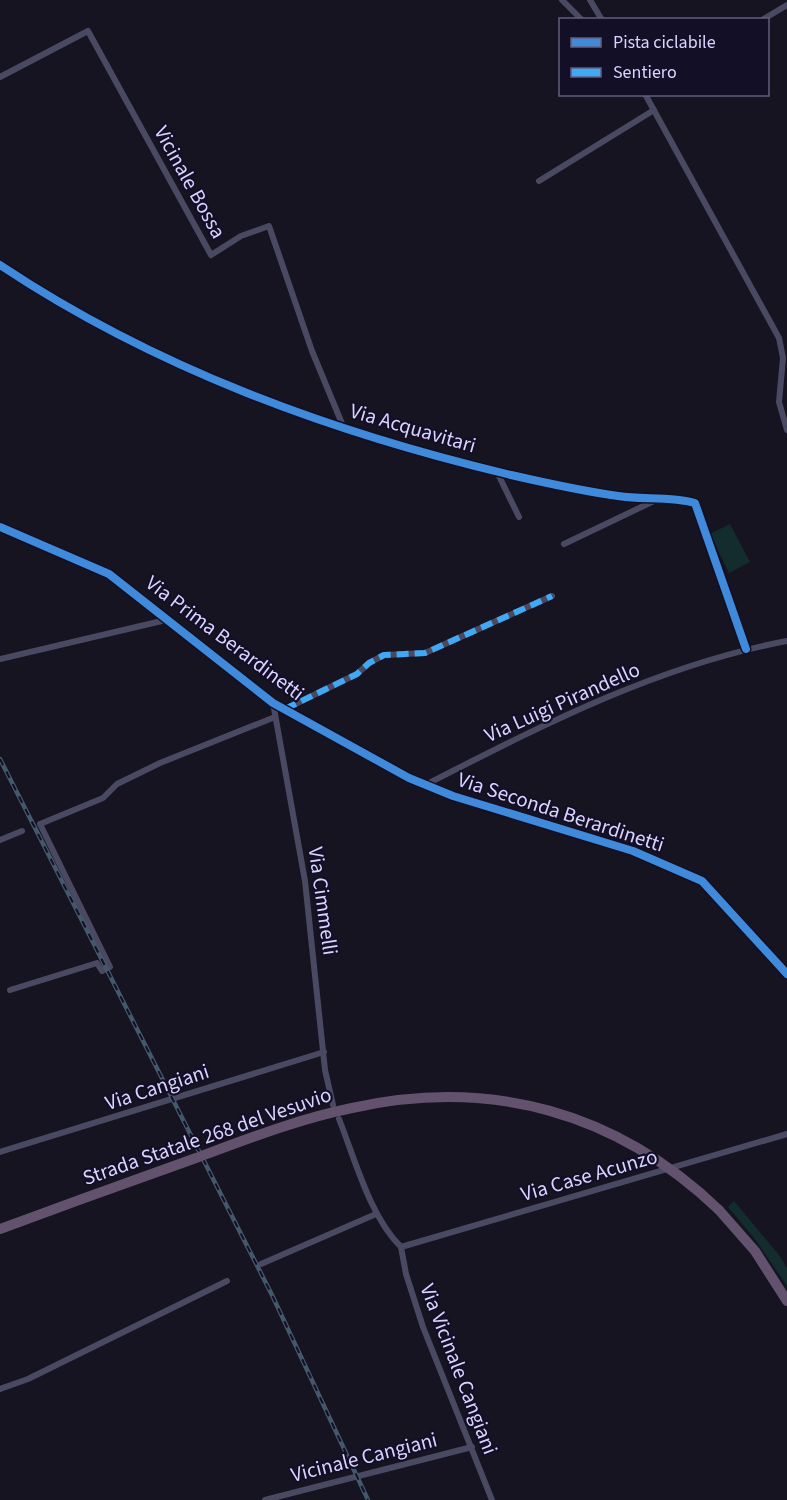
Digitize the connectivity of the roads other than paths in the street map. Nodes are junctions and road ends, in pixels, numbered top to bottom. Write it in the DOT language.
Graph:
graph roads {
  1 [pos="562,0"];
  2 [pos="590,0"];
  3 [pos="787,5"];
  4 [pos="580,18"];
  5 [pos="601,18"];
  6 [pos="765,18"];
  7 [pos="0,77"];
  8 [pos="646,96"];
  9 [pos="654,111"];
  10 [pos="539,181"];
  11 [pos="0,265"];
  12 [pos="787,399"];
  13 [pos="779,402"];
  14 [pos="343,426"];
  15 [pos="787,430"];
  16 [pos="497,471"];
  17 [pos="656,500"];
  18 [pos="519,518"];
  19 [pos="0,528"];
  20 [pos="564,544"];
  21 [pos="552,596"];
  22 [pos="166,620"];
  23 [pos="787,641"];
  24 [pos="746,649"];
  25 [pos="0,659"];
  26 [pos="273,703"];
  27 [pos="285,709"];
  28 [pos="275,717"];
  29 [pos="425,785"];
  30 [pos="22,831"];
  31 [pos="0,840"];
  32 [pos="787,974"];
  33 [pos="10,990"];
  34 [pos="324,1052"];
  35 [pos="333,1105"];
  36 [pos="339,1119"];
  37 [pos="787,1134"];
  38 [pos="0,1152"];
  39 [pos="376,1214"];
  40 [pos="0,1229"];
  41 [pos="401,1247"];
  42 [pos="261,1264"];
  43 [pos="227,1281"];
  44 [pos="787,1301"];
  45 [pos="0,1389"];
  46 [pos="472,1447"];
  47 [pos="265,1500"];
  48 [pos="492,1500"];
  1 -- 4 [label="street"];
  2 -- 5 [label="street"];
  3 -- 6 [label="street"];
  7 -- 14 [label="street, Vicinale Bossa"];
  8 -- 9 [label="street"];
  9 -- 10 [label="street"];
  9 -- 13 [label="street"];
  11 -- 14 [label="street, Via Acquavitari"];
  12 -- 13 [label="street"];
  13 -- 15 [label="street"];
  14 -- 16 [label="street, Via Acquavitari"];
  16 -- 17 [label="street, Via Acquavitari"];
  16 -- 18 [label="street"];
  17 -- 20 [label="street"];
  17 -- 24 [label="street, Via Acquavitari"];
  19 -- 22 [label="street, Via Prima Berardinetti"];
  21 -- 27 [label="street"];
  22 -- 25 [label="street"];
  22 -- 26 [label="street, Via Prima Berardinetti"];
  23 -- 24 [label="street, Via Luigi Pirandello"];
  24 -- 29 [label="street, Via Luigi Pirandello"];
  26 -- 27 [label="street, Via Prima Berardinetti"];
  26 -- 28 [label="street, Via Cimmelli"];
  27 -- 29 [label="street, Via Prima Berardinetti"];
  28 -- 33 [label="street"];
  28 -- 34 [label="street, Via Cimmelli"];
  29 -- 32 [label="street, Via Seconda Berardinetti"];
  30 -- 31 [label="street"];
  34 -- 35 [label="street, Via Cimmelli"];
  34 -- 38 [label="street, Via Cangiani"];
  36 -- 39 [label="street"];
  37 -- 41 [label="street, Via Case Acunzo"];
  39 -- 41 [label="street"];
  39 -- 42 [label="street"];
  40 -- 44 [label="highway, Strada Statale 268 del Vesuvio, bridge"];
  41 -- 46 [label="street, Via Vicinale Cangiani"];
  43 -- 45 [label="street"];
  46 -- 47 [label="street, Vicinale Cangiani"];
  46 -- 48 [label="street, Via Vicinale Cangiani"];
}
